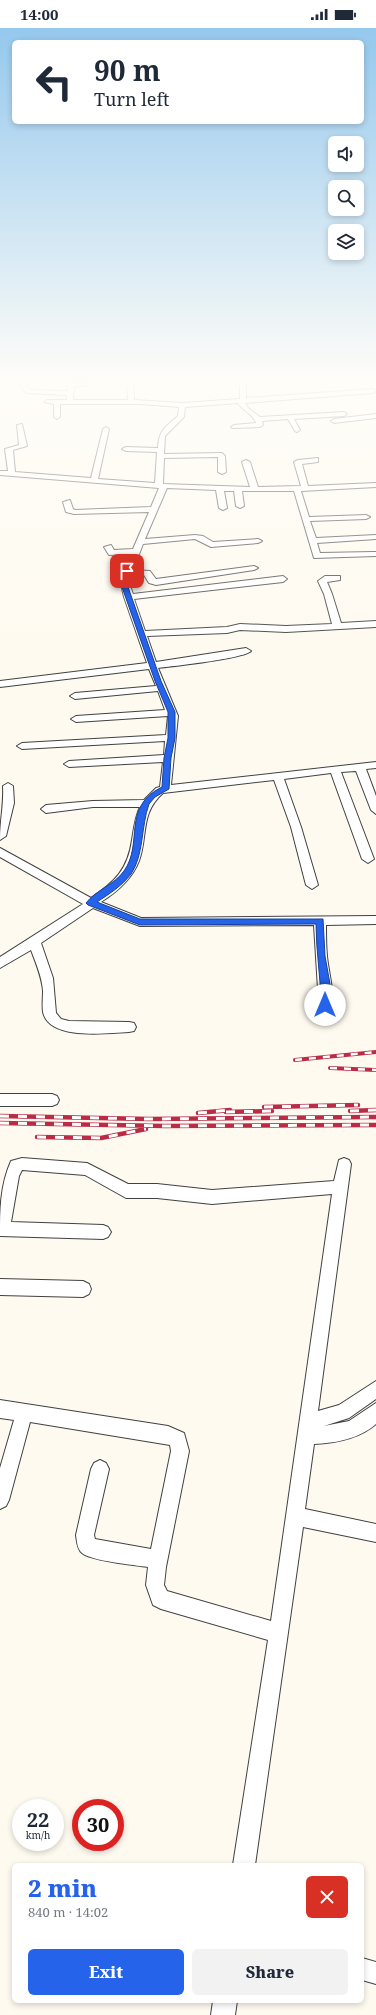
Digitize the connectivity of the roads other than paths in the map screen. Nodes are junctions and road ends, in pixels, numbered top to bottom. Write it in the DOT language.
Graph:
graph roads {
  1 [pos="0,473"];
  2 [pos="96,473"];
  3 [pos="162,473"];
  4 [pos="249,473"];
  5 [pos="301,473"];
  6 [pos="12,474"];
  7 [pos="94,480"];
  8 [pos="162,485"];
  9 [pos="376,485"];
  10 [pos="233,488"];
  11 [pos="328,488"];
  12 [pos="220,489"];
  13 [pos="305,489"];
  14 [pos="255,490"];
  15 [pos="297,490"];
  16 [pos="370,494"];
  17 [pos="67,502"];
  18 [pos="240,506"];
  19 [pos="223,508"];
  20 [pos="155,509"];
  21 [pos="72,512"];
  22 [pos="366,517"];
  23 [pos="306,519"];
  24 [pos="75,522"];
  25 [pos="376,537"];
  26 [pos="258,541"];
  27 [pos="312,541"];
  28 [pos="140,542"];
  29 [pos="108,547"];
  30 [pos="136,551"];
  31 [pos="374,554"];
  32 [pos="254,568"];
  33 [pos="126,572"];
  34 [pos="337,578"];
  35 [pos="283,579"];
  36 [pos="128,598"];
  37 [pos="376,624"];
  38 [pos="337,626"];
  39 [pos="141,634"];
  40 [pos="246,651"];
  41 [pos="153,667"];
  42 [pos="0,684"];
  43 [pos="162,688"];
  44 [pos="75,696"];
  45 [pos="172,712"];
  46 [pos="76,719"];
  47 [pos="172,738"];
  48 [pos="22,746"];
  49 [pos="168,758"];
  50 [pos="69,764"];
  51 [pos="376,765"];
  52 [pos="360,767"];
  53 [pos="335,770"];
  54 [pos="278,776"];
  55 [pos="8,786"];
  56 [pos="165,789"];
  57 [pos="145,803"];
  58 [pos="46,809"];
  59 [pos="376,810"];
  60 [pos="0,836"];
  61 [pos="0,852"];
  62 [pos="368,859"];
  63 [pos="312,885"];
  64 [pos="91,903"];
  65 [pos="376,920"];
  66 [pos="320,921"];
  67 [pos="34,941"];
  68 [pos="0,963"];
  69 [pos="325,1005"];
  70 [pos="129,1027"];
  71 [pos="0,1100"];
  72 [pos="52,1100"];
  73 [pos="344,1164"];
  74 [pos="342,1187"];
  75 [pos="1,1229"];
  76 [pos="103,1232"];
  77 [pos="0,1287"];
  78 [pos="83,1288"];
  79 [pos="376,1389"];
  80 [pos="0,1408"];
  81 [pos="376,1412"];
  82 [pos="24,1413"];
  83 [pos="308,1429"];
  84 [pos="100,1469"];
  85 [pos="0,1500"];
  86 [pos="296,1516"];
  87 [pos="376,1533"];
  88 [pos="158,1560"];
  89 [pos="280,1633"];
  90 [pos="244,1863"];
  91 [pos="364,1970"];
  92 [pos="376,1973"];
  93 [pos="225,2003"];
  94 [pos="223,2015"];
  1 -- 6 [label="street"];
  2 -- 7 [label="street"];
  3 -- 8 [label="street"];
  4 -- 14 [label="street"];
  5 -- 13 [label="street"];
  6 -- 7 [label="street"];
  7 -- 8 [label="street"];
  8 -- 12 [label="street"];
  8 -- 20 [label="street"];
  9 -- 11 [label="street"];
  10 -- 12 [label="street"];
  10 -- 14 [label="street"];
  10 -- 18 [label="street"];
  11 -- 13 [label="street"];
  11 -- 16 [label="street"];
  12 -- 19 [label="street"];
  13 -- 15 [label="street"];
  14 -- 15 [label="street"];
  15 -- 23 [label="street"];
  17 -- 21 [label="street"];
  20 -- 21 [label="street"];
  20 -- 28 [label="street"];
  21 -- 24 [label="street"];
  22 -- 23 [label="street"];
  23 -- 27 [label="street"];
  25 -- 27 [label="street"];
  26 -- 28 [label="street"];
  27 -- 31 [label="street"];
  28 -- 30 [label="street"];
  29 -- 30 [label="street"];
  30 -- 33 [label="street"];
  32 -- 33 [label="street"];
  33 -- 36 [label="street"];
  34 -- 38 [label="street"];
  35 -- 36 [label="street"];
  36 -- 39 [label="street"];
  37 -- 38 [label="street"];
  38 -- 39 [label="street"];
  39 -- 41 [label="street"];
  40 -- 41 [label="street"];
  41 -- 42 [label="street"];
  41 -- 43 [label="street"];
  43 -- 44 [label="street"];
  43 -- 45 [label="street"];
  45 -- 46 [label="street"];
  45 -- 47 [label="street"];
  47 -- 48 [label="street"];
  47 -- 49 [label="street"];
  49 -- 50 [label="street"];
  49 -- 56 [label="street"];
  51 -- 52 [label="street"];
  52 -- 53 [label="street"];
  52 -- 59 [label="street"];
  53 -- 54 [label="street"];
  53 -- 62 [label="street"];
  54 -- 56 [label="street"];
  54 -- 63 [label="street"];
  55 -- 60 [label="street"];
  56 -- 57 [label="street"];
  57 -- 58 [label="street"];
  57 -- 64 [label="street"];
  61 -- 64 [label="street"];
  64 -- 66 [label="street"];
  64 -- 67 [label="street"];
  65 -- 66 [label="street"];
  66 -- 69 [label="street"];
  67 -- 68 [label="street"];
  67 -- 70 [label="street"];
  71 -- 72 [label="street"];
  73 -- 74 [label="street"];
  74 -- 75 [label="street"];
  74 -- 83 [label="street"];
  75 -- 76 [label="street"];
  77 -- 78 [label="street"];
  79 -- 83 [label="street"];
  80 -- 82 [label="street"];
  81 -- 83 [label="street"];
  82 -- 85 [label="street"];
  82 -- 88 [label="street"];
  83 -- 86 [label="street"];
  84 -- 88 [label="street"];
  86 -- 87 [label="street"];
  86 -- 89 [label="street"];
  88 -- 89 [label="street"];
  89 -- 90 [label="street"];
  91 -- 92 [label="street"];
  93 -- 94 [label="street"];
}
